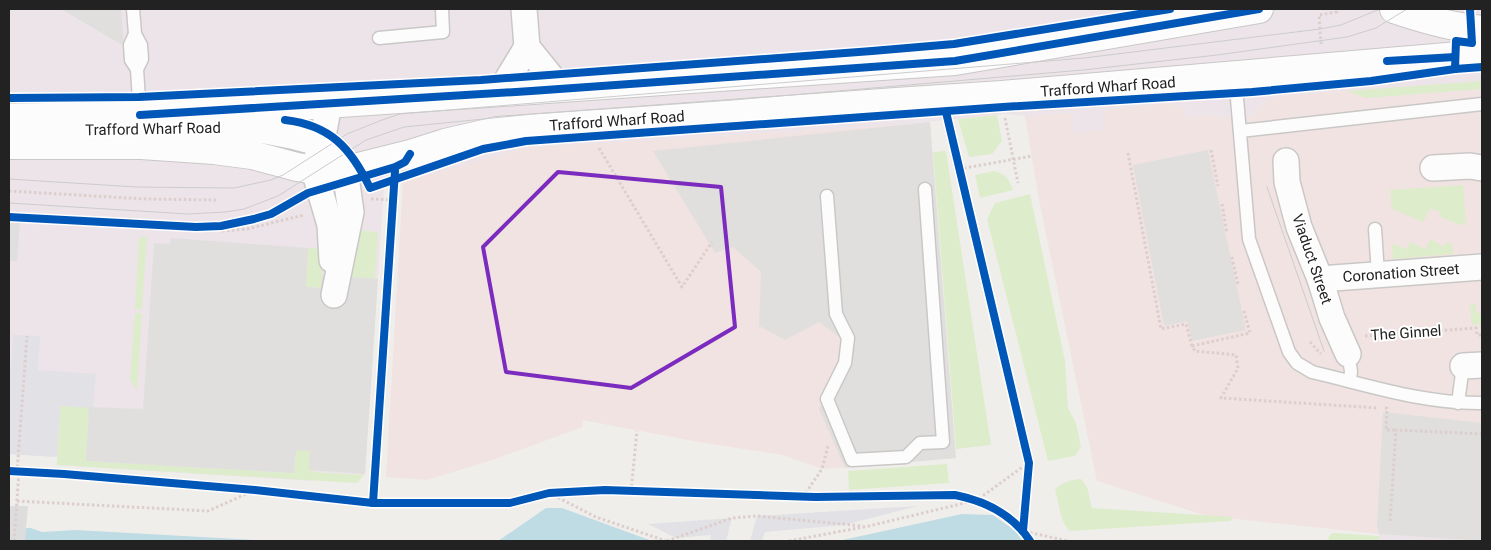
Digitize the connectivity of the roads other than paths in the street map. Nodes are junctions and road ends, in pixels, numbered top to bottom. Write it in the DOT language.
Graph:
graph roads {
  1 [pos="133,9"];
  2 [pos="442,9"];
  3 [pos="524,9"];
  4 [pos="1259,9"];
  5 [pos="1395,9"];
  6 [pos="1189,15"];
  7 [pos="1482,30"];
  8 [pos="1424,32"];
  9 [pos="379,38"];
  10 [pos="527,47"];
  11 [pos="1482,54"];
  12 [pos="1235,75"];
  13 [pos="560,89"];
  14 [pos="499,93"];
  15 [pos="329,104"];
  16 [pos="1482,104"];
  17 [pos="9,118"];
  18 [pos="141,130"];
  19 [pos="1240,131"];
  20 [pos="9,132"];
  21 [pos="9,145"];
  22 [pos="317,158"];
  23 [pos="1286,161"];
  24 [pos="1476,167"];
  25 [pos="1434,168"];
  26 [pos="345,170"];
  27 [pos="925,189"];
  28 [pos="827,196"];
  29 [pos="1375,229"];
  30 [pos="1482,268"];
  31 [pos="1378,274"];
  32 [pos="1320,279"];
  33 [pos="1352,346"];
  34 [pos="1473,366"];
  35 [pos="1350,381"];
  36 [pos="1458,403"];
  37 [pos="1482,403"];
  1 -- 18 [label="lane"];
  2 -- 9 [label="lane"];
  3 -- 10 [label="street"];
  4 -- 6 [label="street, Trafford Wharf Road"];
  5 -- 8 [label="street"];
  6 -- 13 [label="street, Trafford Wharf Road"];
  7 -- 8 [label="street"];
  8 -- 11 [label="street"];
  8 -- 12 [label="street, Trafford Wharf Road"];
  10 -- 13 [label="street"];
  10 -- 14 [label="street"];
  12 -- 19 [label="lane"];
  12 -- 26 [label="street, Trafford Wharf Road"];
  13 -- 14 [label="street, Trafford Wharf Road"];
  14 -- 15 [label="street, Trafford Wharf Road"];
  15 -- 18 [label="street, Trafford Wharf Road"];
  15 -- 22 [label="street"];
  16 -- 19 [label="lane"];
  17 -- 18 [label="street, Trafford Wharf Road"];
  18 -- 20 [label="street, Trafford Wharf Road"];
  18 -- 21 [label="street, Trafford Wharf Road"];
  18 -- 22 [label="street, Trafford Wharf Road"];
  19 -- 35 [label="lane"];
  22 -- 26 [label="street, Trafford Wharf Road"];
  22 -- 26 [label="street"];
  23 -- 32 [label="street, Viaduct Street"];
  24 -- 25 [label="street"];
  27 -- 28 [label="lane"];
  29 -- 31 [label="lane"];
  30 -- 31 [label="street, Coronation Street"];
  31 -- 32 [label="street, Coronation Street"];
  32 -- 33 [label="street, Viaduct Street"];
  33 -- 35 [label="lane"];
  34 -- 36 [label="lane"];
  35 -- 36 [label="lane"];
  36 -- 37 [label="lane"];
}
